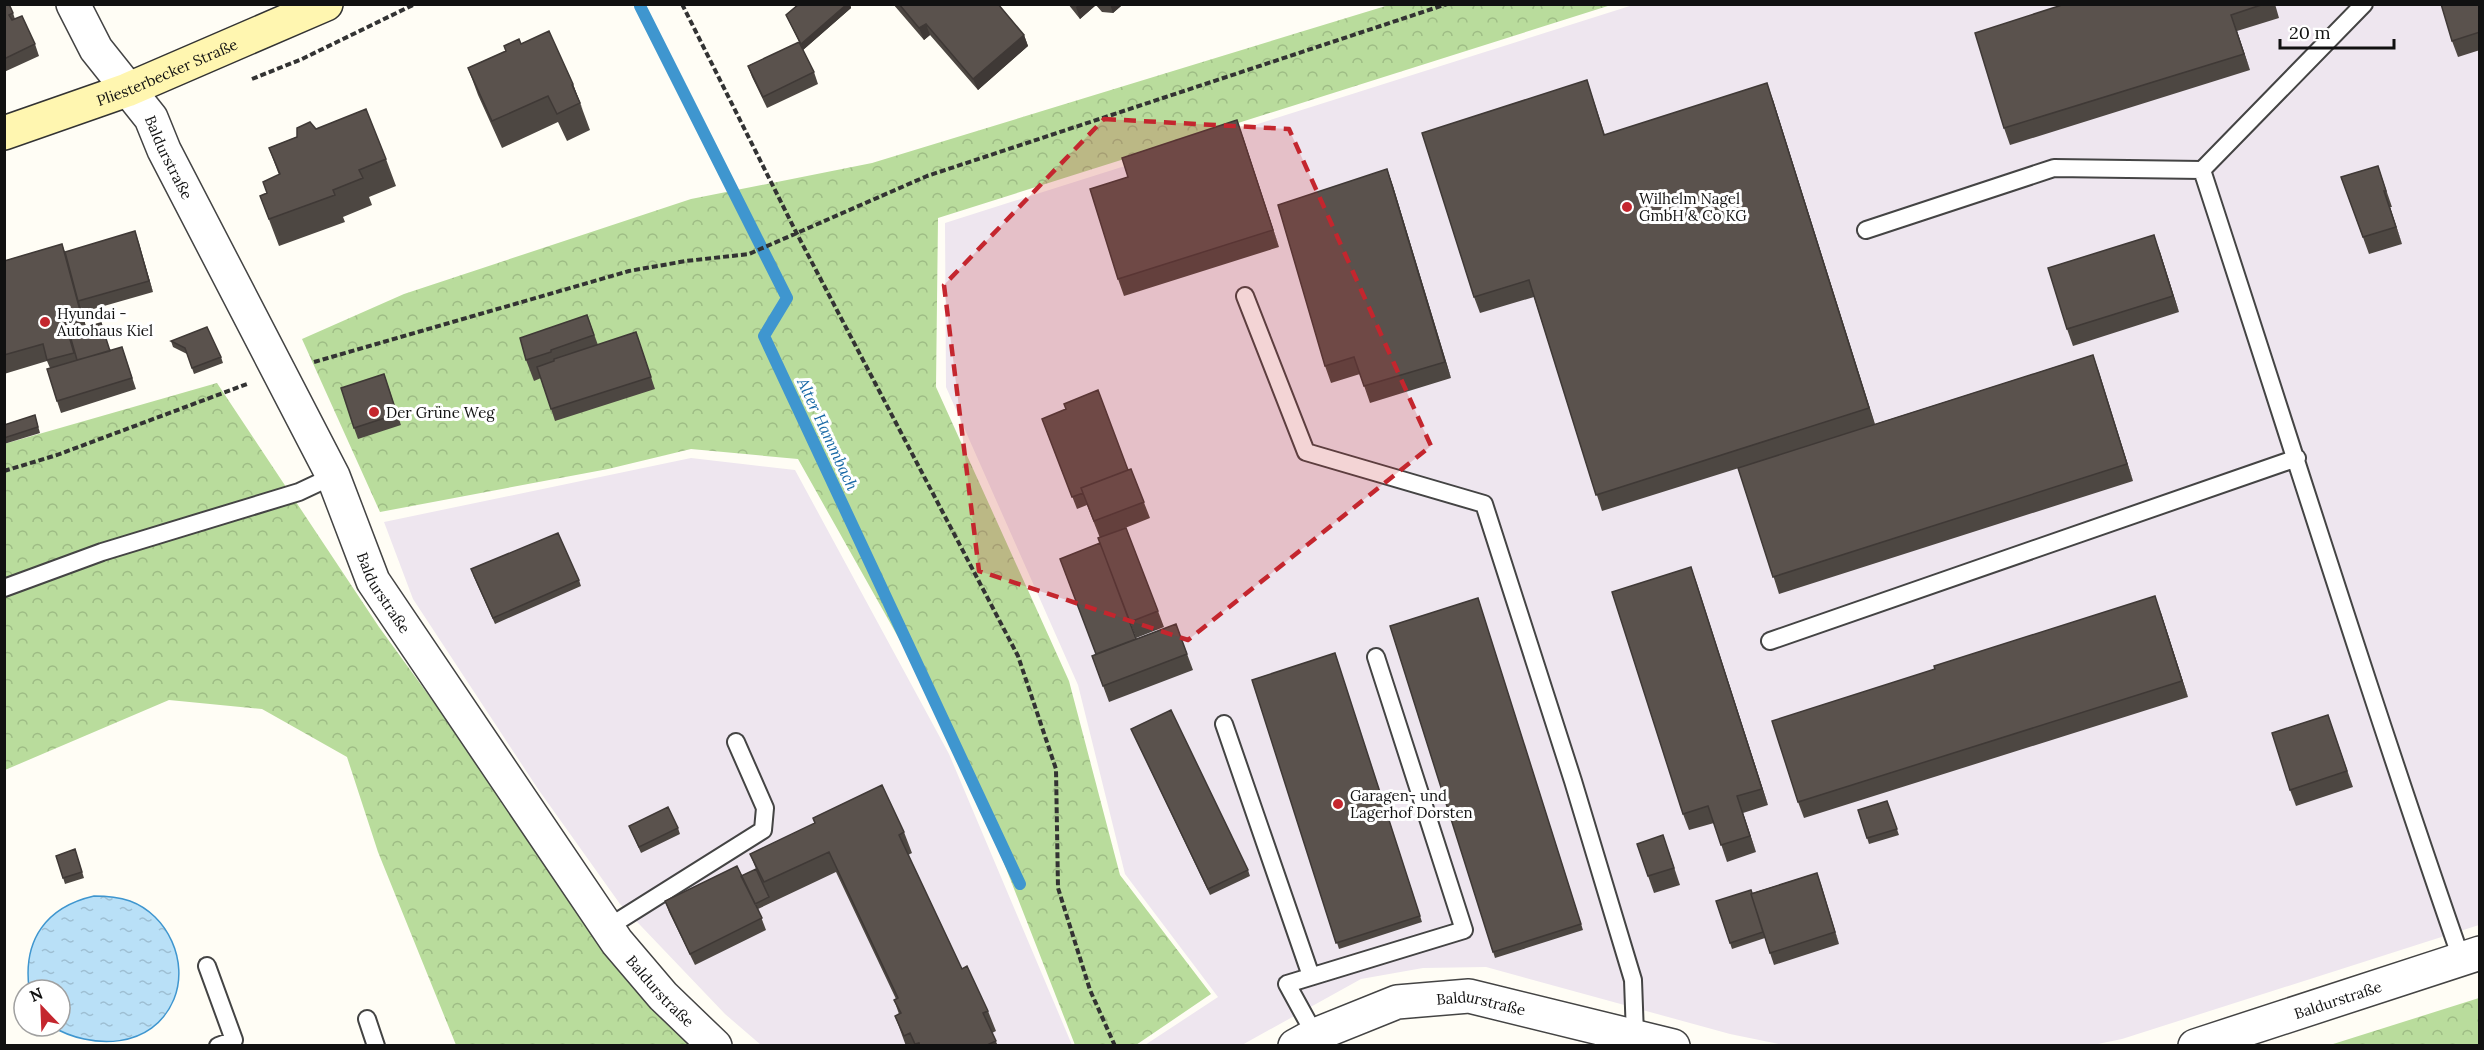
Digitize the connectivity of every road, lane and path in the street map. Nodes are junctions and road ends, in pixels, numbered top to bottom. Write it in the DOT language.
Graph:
graph roads {
  1 [pos="73,4"];
  2 [pos="326,4"];
  3 [pos="682,4"];
  4 [pos="1447,4"];
  5 [pos="2364,4"];
  6 [pos="128,90"];
  7 [pos="4,133"];
  8 [pos="2202,170"];
  9 [pos="1866,230"];
  10 [pos="796,232"];
  11 [pos="1245,296"];
  12 [pos="279,372"];
  13 [pos="2297,458"];
  14 [pos="4,471"];
  15 [pos="333,476"];
  16 [pos="4,588"];
  17 [pos="1770,640"];
  18 [pos="1376,657"];
  19 [pos="1224,724"];
  20 [pos="736,742"];
  21 [pos="607,928"];
  22 [pos="2470,956"];
  23 [pos="207,966"];
  24 [pos="1311,976"];
  25 [pos="367,1019"];
  26 [pos="1635,1035"];
  27 [pos="1305,1040"];
  28 [pos="235,1042"];
  29 [pos="218,1046"];
  30 [pos="376,1046"];
  31 [pos="715,1046"];
  32 [pos="1115,1046"];
  33 [pos="1673,1046"];
  34 [pos="2195,1046"];
  1 -- 6 [label="street, Baldurstraße"];
  2 -- 6 [label="main road, Pliesterbecker Straße"];
  3 -- 10 [label="path"];
  4 -- 10 [label="path"];
  5 -- 8 [label="lane"];
  6 -- 7 [label="main road, Pliesterbecker Straße"];
  6 -- 12 [label="street, Baldurstraße"];
  8 -- 9 [label="lane"];
  8 -- 13 [label="lane"];
  10 -- 12 [label="path"];
  10 -- 32 [label="path"];
  11 -- 26 [label="lane"];
  12 -- 14 [label="path"];
  12 -- 15 [label="street, Baldurstraße"];
  13 -- 17 [label="lane"];
  13 -- 22 [label="lane"];
  15 -- 16 [label="lane"];
  15 -- 21 [label="street, Baldurstraße"];
  18 -- 24 [label="lane"];
  19 -- 24 [label="lane"];
  20 -- 21 [label="lane"];
  21 -- 31 [label="street, Baldurstraße"];
  22 -- 34 [label="street, Baldurstraße"];
  23 -- 28 [label="lane"];
  24 -- 27 [label="lane"];
  25 -- 30 [label="lane"];
  26 -- 27 [label="street, Baldurstraße"];
  26 -- 33 [label="street, Baldurstraße"];
  28 -- 29 [label="lane"];
}
